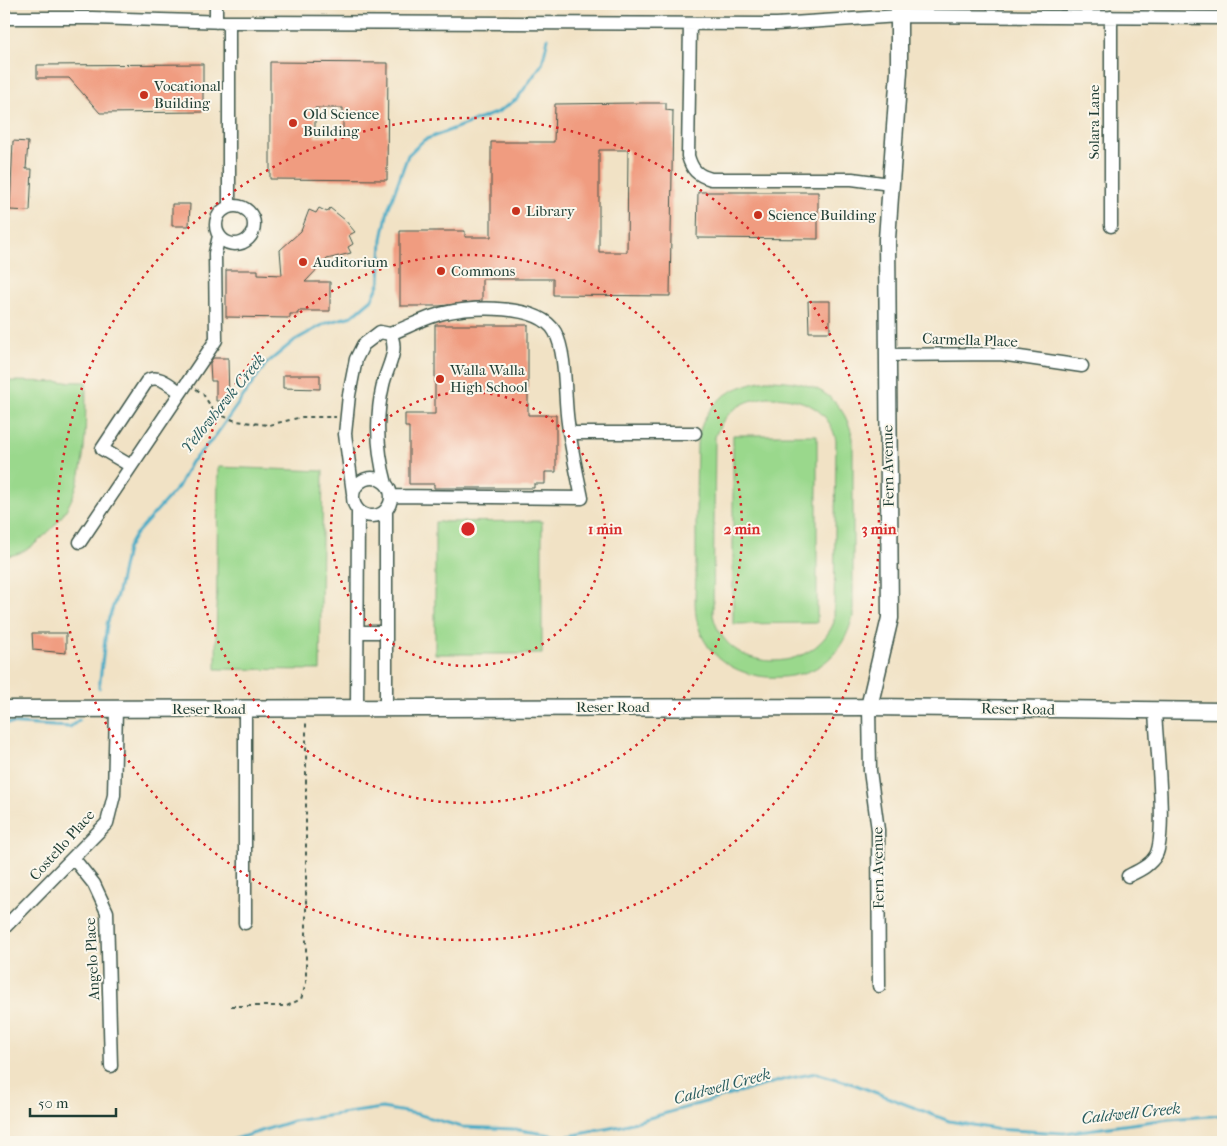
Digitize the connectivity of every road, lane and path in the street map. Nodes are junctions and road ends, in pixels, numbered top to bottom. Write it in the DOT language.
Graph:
graph roads {
  1 [pos="216,4"];
  2 [pos="899,10"];
  3 [pos="1110,17"];
  4 [pos="4,18"];
  5 [pos="1223,18"];
  6 [pos="216,22"];
  7 [pos="229,22"];
  8 [pos="690,24"];
  9 [pos="890,184"];
  10 [pos="229,207"];
  11 [pos="1110,226"];
  12 [pos="219,236"];
  13 [pos="390,334"];
  14 [pos="887,355"];
  15 [pos="1082,366"];
  16 [pos="184,387"];
  17 [pos="346,418"];
  18 [pos="570,433"];
  19 [pos="696,433"];
  20 [pos="131,466"];
  21 [pos="388,490"];
  22 [pos="353,493"];
  23 [pos="386,510"];
  24 [pos="358,511"];
  25 [pos="80,542"];
  26 [pos="358,632"];
  27 [pos="386,632"];
  28 [pos="868,706"];
  29 [pos="4,708"];
  30 [pos="306,708"];
  31 [pos="116,709"];
  32 [pos="245,709"];
  33 [pos="357,709"];
  34 [pos="386,709"];
  35 [pos="1155,711"];
  36 [pos="1223,711"];
  37 [pos="74,859"];
  38 [pos="1128,876"];
  39 [pos="245,923"];
  40 [pos="4,928"];
  41 [pos="879,986"];
  42 [pos="231,1006"];
  43 [pos="112,1066"];
  1 -- 6 [label="street"];
  2 -- 3 [label="street"];
  2 -- 8 [label="street"];
  2 -- 9 [label="main road, Fern Avenue"];
  3 -- 5 [label="street"];
  3 -- 11 [label="street, Solara Lane"];
  4 -- 6 [label="street"];
  6 -- 7 [label="street"];
  7 -- 8 [label="street"];
  7 -- 10 [label="street"];
  8 -- 9 [label="street"];
  9 -- 14 [label="main road, Fern Avenue"];
  10 -- 12 [label="street"];
  10 -- 12 [label="street"];
  12 -- 16 [label="street"];
  13 -- 17 [label="street"];
  13 -- 18 [label="street"];
  13 -- 21 [label="street"];
  14 -- 15 [label="street, Carmella Place"];
  14 -- 28 [label="main road, Fern Avenue"];
  16 -- 17 [label="path"];
  16 -- 20 [label="street"];
  16 -- 20 [label="street"];
  17 -- 22 [label="street"];
  18 -- 19 [label="street"];
  18 -- 21 [label="street"];
  20 -- 25 [label="street"];
  21 -- 22 [label="street"];
  21 -- 23 [label="street"];
  22 -- 24 [label="street"];
  23 -- 24 [label="street"];
  23 -- 27 [label="street"];
  24 -- 26 [label="street"];
  26 -- 27 [label="street"];
  26 -- 33 [label="street"];
  27 -- 34 [label="street"];
  28 -- 34 [label="main road, Reser Road"];
  28 -- 35 [label="main road, Reser Road"];
  28 -- 41 [label="street, Fern Avenue"];
  29 -- 31 [label="main road, Reser Road"];
  30 -- 32 [label="main road, Reser Road"];
  30 -- 33 [label="main road, Reser Road"];
  30 -- 42 [label="path"];
  31 -- 32 [label="main road, Reser Road"];
  31 -- 37 [label="street, Costello Place"];
  32 -- 39 [label="street"];
  33 -- 34 [label="main road, Reser Road"];
  35 -- 36 [label="main road, Reser Road"];
  35 -- 38 [label="street"];
  37 -- 40 [label="street, Costello Place"];
  37 -- 43 [label="street, Angelo Place"];
}
